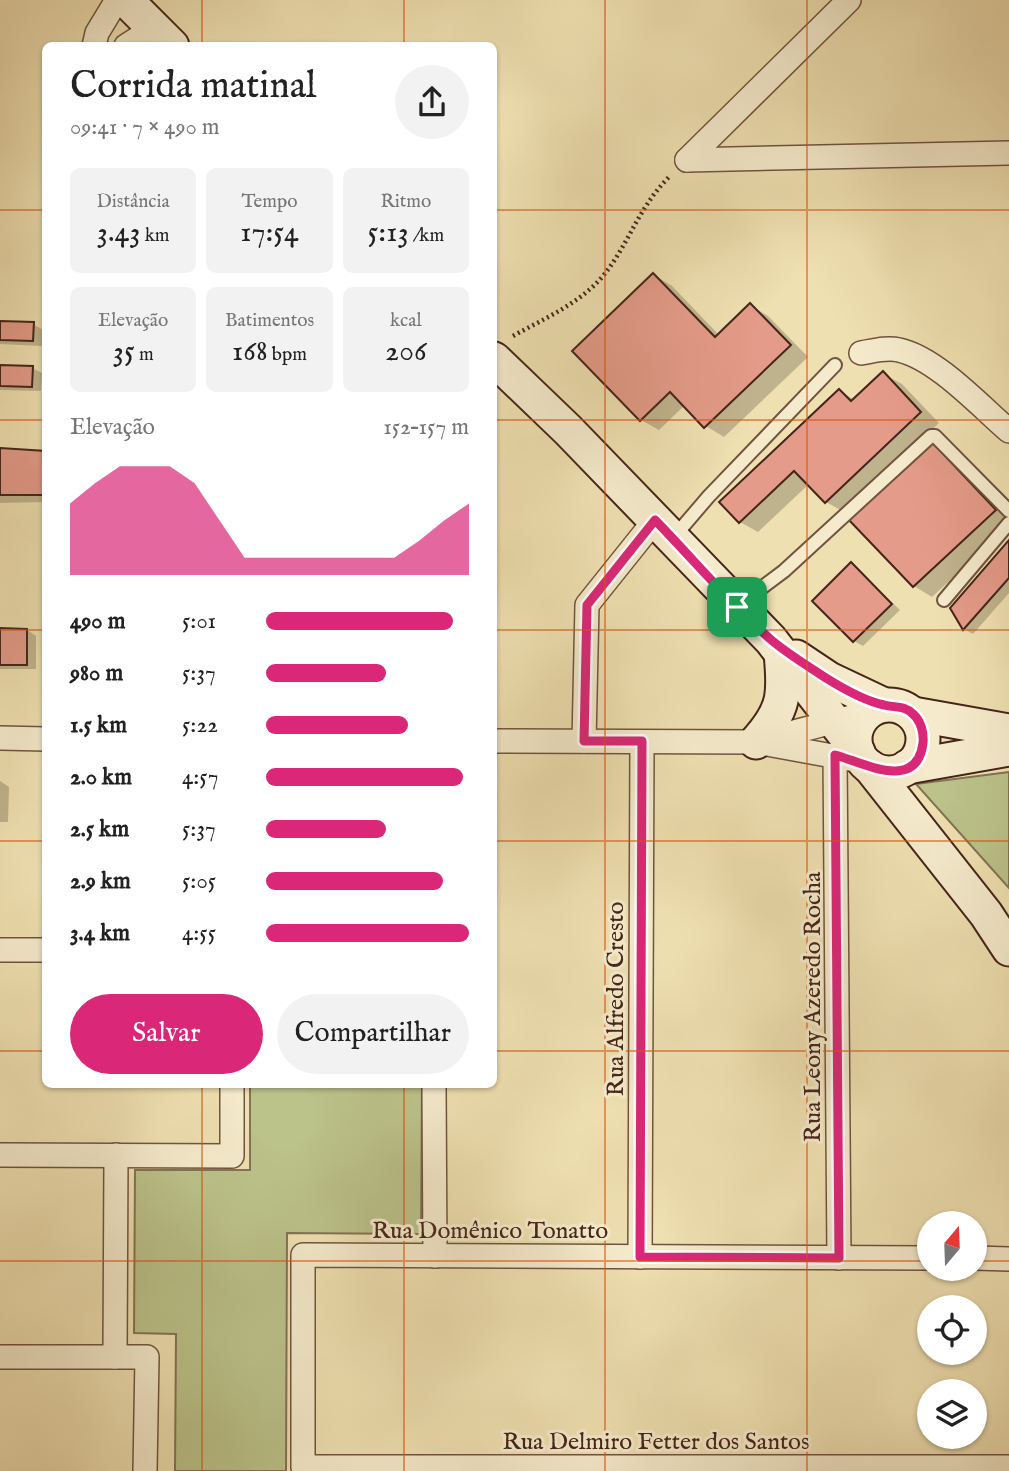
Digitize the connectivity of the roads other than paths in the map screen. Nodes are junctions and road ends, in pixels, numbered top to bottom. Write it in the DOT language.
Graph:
graph roads {
  1 [pos="117,0"];
  2 [pos="126,0"];
  3 [pos="849,0"];
  4 [pos="163,37"];
  5 [pos="95,42"];
  6 [pos="142,42"];
  7 [pos="1009,153"];
  8 [pos="499,349"];
  9 [pos="861,353"];
  10 [pos="835,365"];
  11 [pos="1009,431"];
  12 [pos="1009,511"];
  13 [pos="1009,523"];
  14 [pos="664,529"];
  15 [pos="944,600"];
  16 [pos="737,607"];
  17 [pos="776,646"];
  18 [pos="888,711"];
  19 [pos="834,721"];
  20 [pos="1006,732"];
  21 [pos="0,738"];
  22 [pos="42,739"];
  23 [pos="497,741"];
  24 [pos="584,741"];
  25 [pos="642,741"];
  26 [pos="756,742"];
  27 [pos="857,759"];
  28 [pos="907,767"];
  29 [pos="1009,949"];
  30 [pos="0,950"];
  31 [pos="42,950"];
  32 [pos="232,1088"];
  33 [pos="434,1088"];
  34 [pos="0,1155"];
  35 [pos="116,1155"];
  36 [pos="435,1256"];
  37 [pos="640,1257"];
  38 [pos="839,1258"];
  39 [pos="917,1258"];
  40 [pos="987,1258"];
  41 [pos="1009,1259"];
  42 [pos="0,1357"];
  43 [pos="115,1357"];
  44 [pos="303,1467"];
  45 [pos="1009,1467"];
  46 [pos="355,1469"];
  47 [pos="145,1471"];
  1 -- 5 [label="street"];
  2 -- 4 [label="street"];
  3 -- 7 [label="street"];
  4 -- 6 [label="street"];
  8 -- 14 [label="street"];
  9 -- 11 [label="street"];
  10 -- 14 [label="lane"];
  12 -- 16 [label="lane"];
  13 -- 15 [label="lane"];
  14 -- 16 [label="street"];
  14 -- 24 [label="street"];
  16 -- 17 [label="street"];
  17 -- 18 [label="street"];
  17 -- 19 [label="street"];
  17 -- 26 [label="street"];
  18 -- 19 [label="street"];
  18 -- 20 [label="street"];
  18 -- 27 [label="street"];
  18 -- 28 [label="street"];
  19 -- 26 [label="street"];
  19 -- 27 [label="street"];
  20 -- 28 [label="street"];
  21 -- 22 [label="street"];
  23 -- 24 [label="street"];
  24 -- 25 [label="street"];
  25 -- 26 [label="street"];
  25 -- 37 [label="street, Rua Alfredo Cresto"];
  26 -- 27 [label="street"];
  27 -- 28 [label="street"];
  27 -- 29 [label="street"];
  27 -- 38 [label="street, Rua Leony Azeredo Rocha"];
  30 -- 31 [label="street"];
  32 -- 35 [label="street"];
  33 -- 36 [label="street"];
  34 -- 35 [label="street"];
  35 -- 43 [label="street"];
  36 -- 37 [label="street, Rua Domênico Tonatto"];
  36 -- 44 [label="street, Rua Domênico Tonatto"];
  37 -- 38 [label="street, Rua Domênico Tonatto"];
  38 -- 39 [label="street, Rua Domênico Tonatto"];
  40 -- 41 [label="street"];
  42 -- 43 [label="street"];
  43 -- 47 [label="street"];
  44 -- 46 [label="street, Rua Delmiro Fetter dos Santos"];
  45 -- 46 [label="street, Rua Delmiro Fetter dos Santos"];
}
